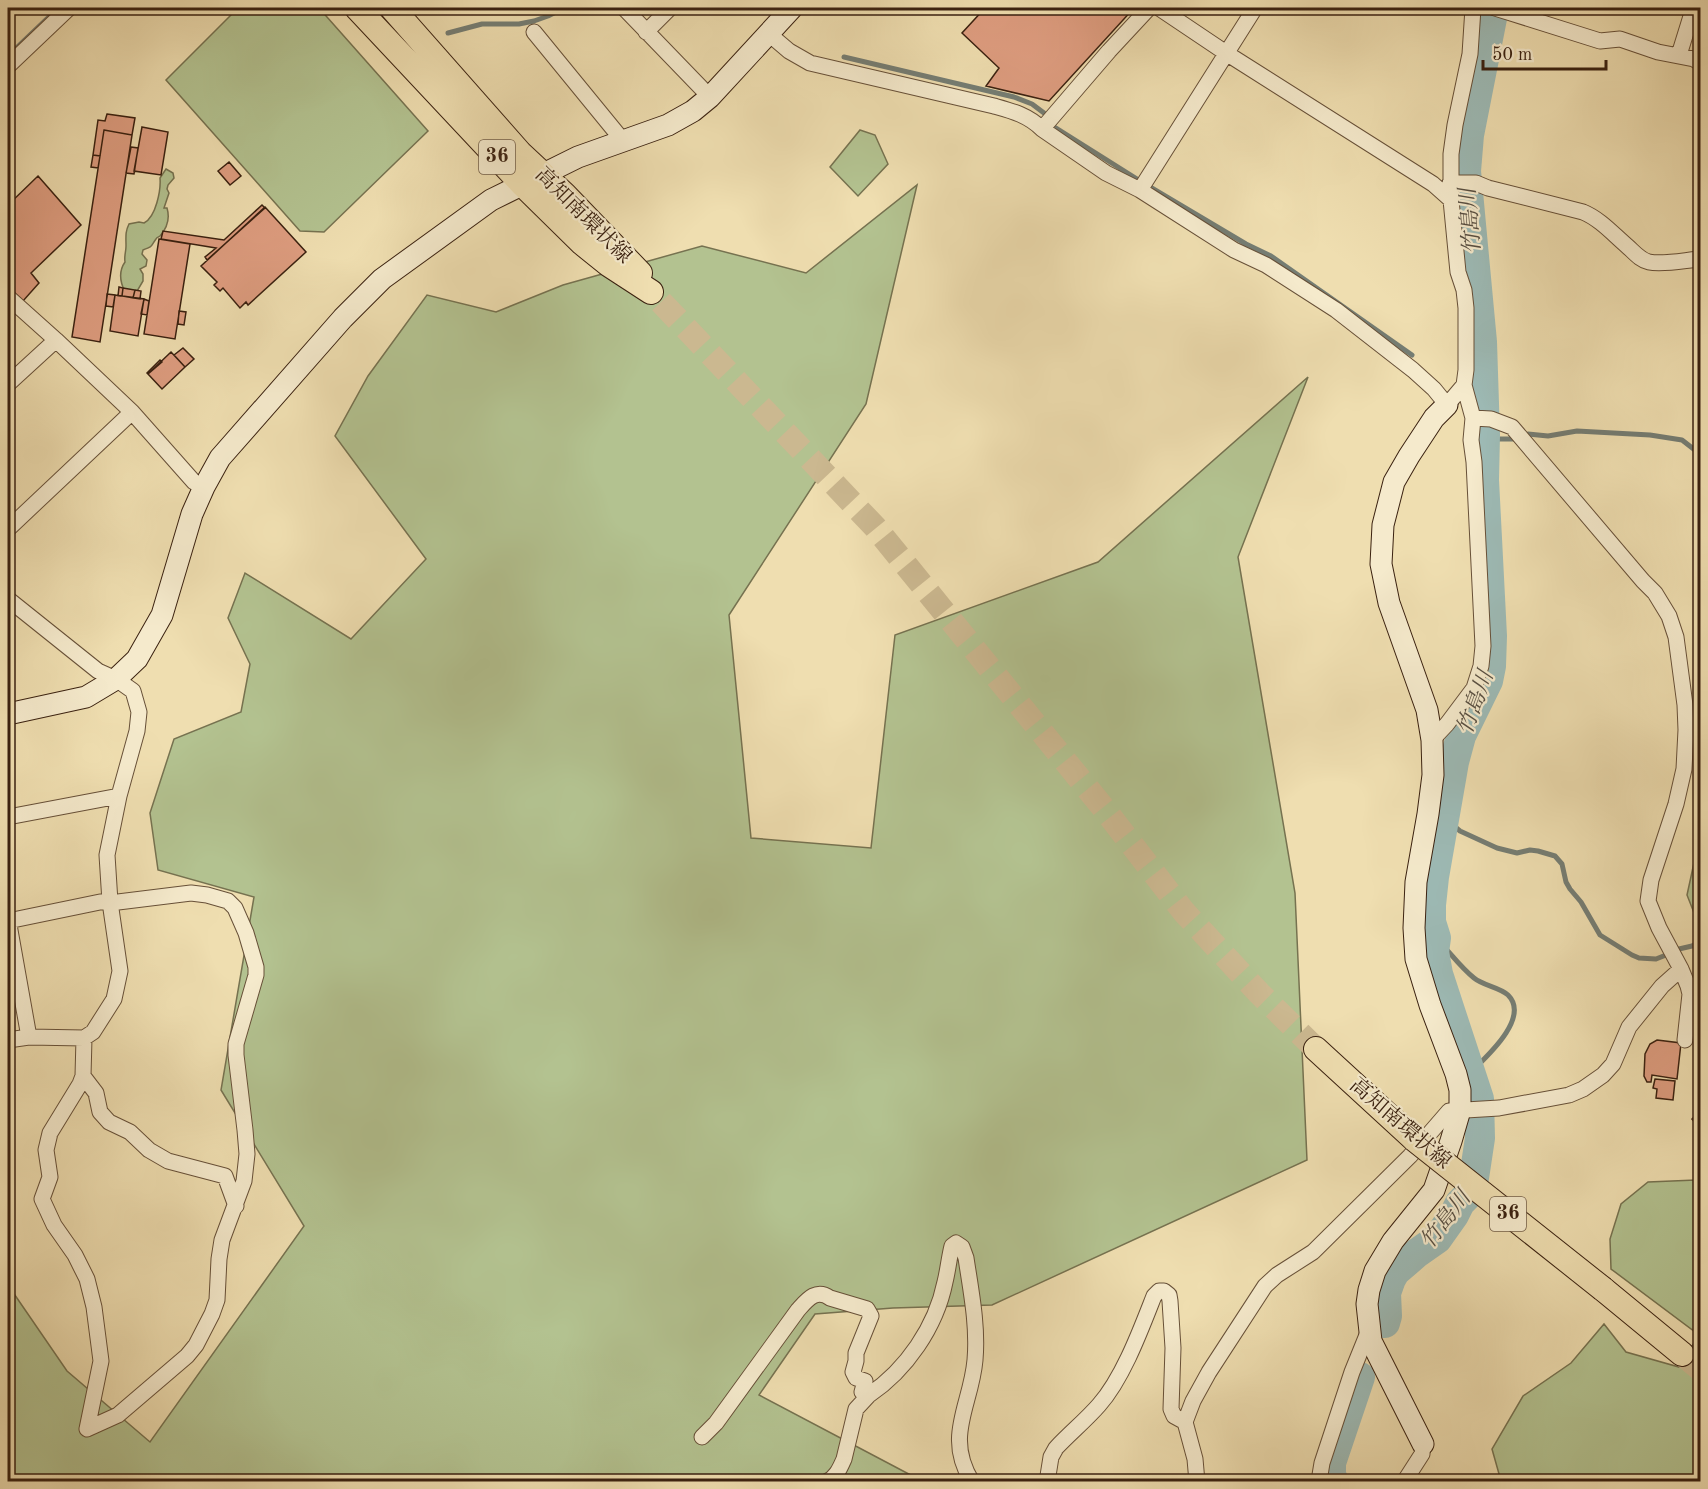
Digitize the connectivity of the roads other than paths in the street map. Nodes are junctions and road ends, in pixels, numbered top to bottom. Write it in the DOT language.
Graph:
graph roads {
  1 [pos="69,8"];
  2 [pos="357,8"];
  3 [pos="392,8"];
  4 [pos="624,8"];
  5 [pos="670,8"];
  6 [pos="792,8"];
  7 [pos="1149,8"];
  8 [pos="1159,8"];
  9 [pos="1255,8"];
  10 [pos="1473,8"];
  11 [pos="1696,8"];
  12 [pos="1500,9"];
  13 [pos="534,32"];
  14 [pos="646,32"];
  15 [pos="768,34"];
  16 [pos="1226,53"];
  17 [pos="1679,55"];
  18 [pos="1701,63"];
  19 [pos="8,66"];
  20 [pos="710,97"];
  21 [pos="1042,129"];
  22 [pos="624,142"];
  23 [pos="532,180"];
  24 [pos="1455,183"];
  25 [pos="1140,190"];
  26 [pos="1451,200"];
  27 [pos="1701,259"];
  28 [pos="8,297"];
  29 [pos="656,297"];
  30 [pos="56,340"];
  31 [pos="8,384"];
  32 [pos="1464,384"];
  33 [pos="1447,405"];
  34 [pos="132,412"];
  35 [pos="1480,418"];
  36 [pos="204,487"];
  37 [pos="8,529"];
  38 [pos="8,599"];
  39 [pos="116,679"];
  40 [pos="8,714"];
  41 [pos="1432,740"];
  42 [pos="119,796"];
  43 [pos="8,817"];
  44 [pos="110,902"];
  45 [pos="8,920"];
  46 [pos="1681,969"];
  47 [pos="29,1037"];
  48 [pos="84,1038"];
  49 [pos="8,1040"];
  50 [pos="1685,1040"];
  51 [pos="1316,1050"];
  52 [pos="83,1076"];
  53 [pos="1474,1110"];
  54 [pos="246,1163"];
  55 [pos="225,1176"];
  56 [pos="236,1206"];
  57 [pos="1369,1330"];
  58 [pos="1682,1354"];
  59 [pos="869,1395"];
  60 [pos="1185,1422"];
  61 [pos="702,1437"];
  62 [pos="1423,1444"];
  63 [pos="826,1482"];
  64 [pos="972,1482"];
  65 [pos="1047,1482"];
  66 [pos="1197,1482"];
  67 [pos="1323,1482"];
  68 [pos="1404,1482"];
  1 -- 19 [label="street"];
  2 -- 23 [label="main road, 高知南環状線 / 36"];
  3 -- 23 [label="main road, 高知南環状線 / 36"];
  4 -- 14 [label="street"];
  5 -- 14 [label="street"];
  6 -- 15 [label="street"];
  7 -- 21 [label="street"];
  8 -- 16 [label="street"];
  9 -- 16 [label="street"];
  10 -- 24 [label="street"];
  11 -- 17 [label="street"];
  12 -- 17 [label="street"];
  13 -- 22 [label="street"];
  14 -- 20 [label="street"];
  15 -- 20 [label="street"];
  15 -- 21 [label="street"];
  16 -- 25 [label="street"];
  16 -- 26 [label="street"];
  17 -- 18 [label="street"];
  20 -- 22 [label="street"];
  21 -- 25 [label="street"];
  22 -- 23 [label="street"];
  23 -- 29 [label="main road, 高知南環状線 / 36"];
  23 -- 36 [label="street"];
  24 -- 26 [label="street"];
  24 -- 27 [label="street"];
  25 -- 33 [label="street"];
  26 -- 32 [label="street"];
  28 -- 30 [label="street"];
  30 -- 31 [label="street"];
  30 -- 34 [label="street"];
  32 -- 33 [label="street"];
  32 -- 35 [label="street"];
  33 -- 41 [label="street"];
  34 -- 36 [label="street"];
  34 -- 37 [label="street"];
  35 -- 41 [label="street"];
  35 -- 46 [label="street"];
  36 -- 39 [label="street"];
  38 -- 39 [label="street"];
  39 -- 40 [label="street"];
  39 -- 42 [label="street"];
  41 -- 53 [label="street"];
  42 -- 43 [label="street"];
  42 -- 44 [label="street"];
  44 -- 45 [label="street"];
  44 -- 48 [label="street"];
  44 -- 54 [label="street"];
  45 -- 47 [label="street"];
  46 -- 50 [label="street"];
  46 -- 53 [label="street"];
  47 -- 48 [label="street"];
  47 -- 49 [label="street"];
  48 -- 52 [label="street"];
  51 -- 58 [label="main road, 高知南環状線 / 36, bridge"];
  52 -- 55 [label="street"];
  52 -- 56 [label="street"];
  53 -- 57 [label="street"];
  53 -- 60 [label="street"];
  54 -- 55 [label="street"];
  54 -- 56 [label="street"];
  55 -- 56 [label="street"];
  57 -- 62 [label="street"];
  57 -- 67 [label="street"];
  59 -- 61 [label="street"];
  59 -- 63 [label="street"];
  59 -- 64 [label="street"];
  60 -- 65 [label="street"];
  60 -- 66 [label="street"];
  62 -- 68 [label="street"];
}
